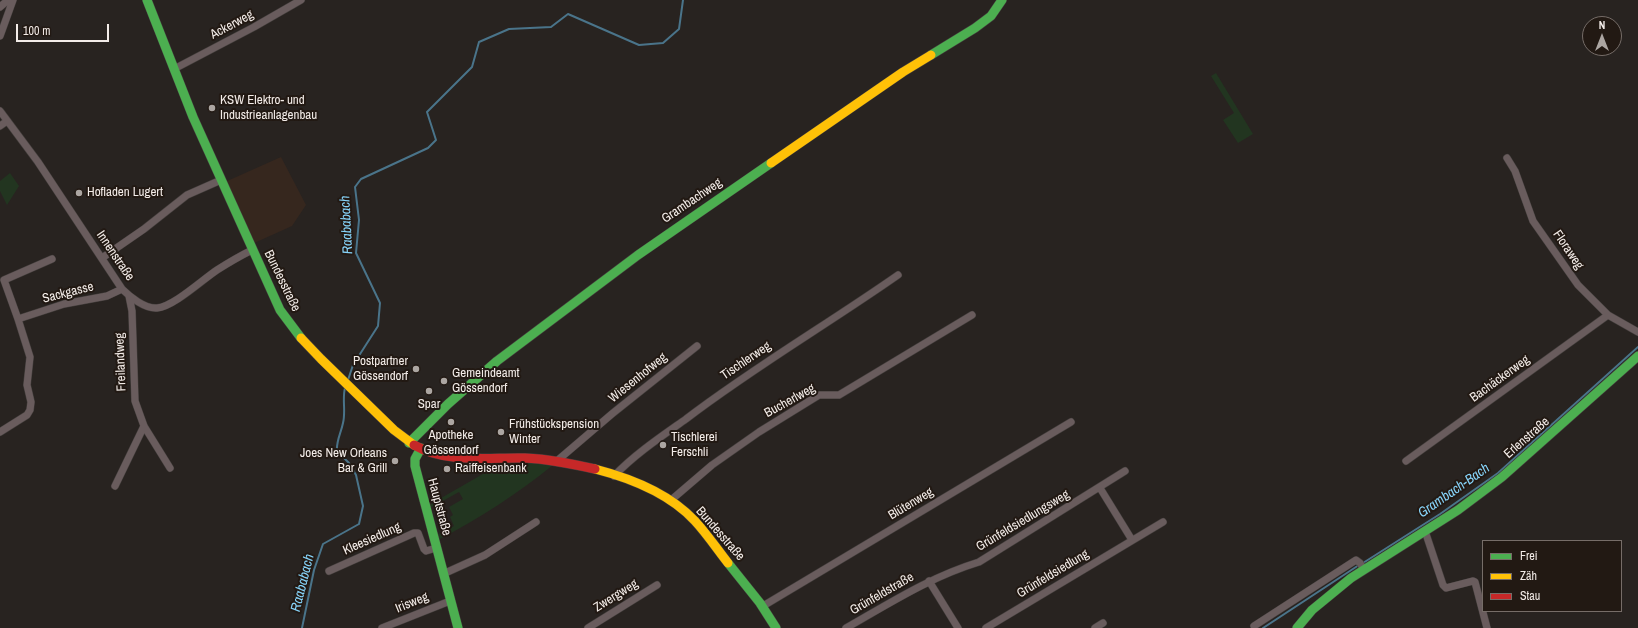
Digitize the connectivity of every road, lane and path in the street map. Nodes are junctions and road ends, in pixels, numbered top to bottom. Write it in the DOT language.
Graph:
graph roads {
  1 [pos="8,0"];
  2 [pos="13,0"];
  3 [pos="147,0"];
  4 [pos="301,0"];
  5 [pos="1002,0"];
  6 [pos="0,8"];
  7 [pos="0,36"];
  8 [pos="174,69"];
  9 [pos="0,111"];
  10 [pos="8,121"];
  11 [pos="0,126"];
  12 [pos="1506,158"];
  13 [pos="221,180"];
  14 [pos="252,250"];
  15 [pos="102,258"];
  16 [pos="52,259"];
  17 [pos="898,276"];
  18 [pos="122,289"];
  19 [pos="129,296"];
  20 [pos="145,305"];
  21 [pos="132,311"];
  22 [pos="972,315"];
  23 [pos="1608,315"];
  24 [pos="18,319"];
  25 [pos="1638,332"];
  26 [pos="697,346"];
  27 [pos="1638,356"];
  28 [pos="1071,422"];
  29 [pos="144,426"];
  30 [pos="0,432"];
  31 [pos="409,443"];
  32 [pos="421,448"];
  33 [pos="558,460"];
  34 [pos="1406,461"];
  35 [pos="170,468"];
  36 [pos="1125,471"];
  37 [pos="614,476"];
  38 [pos="115,486"];
  39 [pos="1100,488"];
  40 [pos="670,501"];
  41 [pos="536,522"];
  42 [pos="1163,522"];
  43 [pos="1425,531"];
  44 [pos="1132,540"];
  45 [pos="436,548"];
  46 [pos="1362,566"];
  47 [pos="329,571"];
  48 [pos="443,574"];
  49 [pos="929,581"];
  50 [pos="657,585"];
  51 [pos="450,601"];
  52 [pos="764,606"];
  53 [pos="1482,610"];
  54 [pos="1482,612"];
  55 [pos="1103,623"];
  56 [pos="1254,626"];
  57 [pos="1299,627"];
  58 [pos="382,628"];
  59 [pos="458,628"];
  60 [pos="588,628"];
  61 [pos="776,628"];
  62 [pos="846,628"];
  63 [pos="958,628"];
  64 [pos="986,628"];
  65 [pos="1094,628"];
  66 [pos="1487,628"];
  1 -- 6 [label="street"];
  2 -- 7 [label="street"];
  3 -- 8 [label="street, Bundesstraße"];
  4 -- 8 [label="street, Ackerweg"];
  5 -- 31 [label="street, Grambachweg"];
  8 -- 13 [label="street, Bundesstraße"];
  9 -- 10 [label="street, Innenstraße"];
  10 -- 11 [label="street"];
  10 -- 15 [label="street, Innenstraße"];
  12 -- 23 [label="street, Floraweg"];
  13 -- 14 [label="street, Bundesstraße"];
  13 -- 15 [label="street"];
  14 -- 20 [label="street, Innenstraße"];
  14 -- 31 [label="street, Bundesstraße"];
  15 -- 18 [label="street, Innenstraße"];
  16 -- 24 [label="street"];
  17 -- 37 [label="street, Tischlerweg"];
  18 -- 19 [label="street, Innenstraße"];
  18 -- 24 [label="street, Sackgasse"];
  19 -- 20 [label="street, Innenstraße"];
  19 -- 21 [label="street, Freilandweg"];
  20 -- 21 [label="street"];
  21 -- 29 [label="street, Freilandweg"];
  22 -- 40 [label="street, Bucherlweg"];
  23 -- 25 [label="street, Floraweg"];
  23 -- 34 [label="street, Bachäckerweg"];
  24 -- 30 [label="street"];
  26 -- 33 [label="street, Wiesenhofweg"];
  27 -- 43 [label="street, Erlenstraße"];
  28 -- 52 [label="street, Blütenweg"];
  29 -- 35 [label="street, Freilandweg"];
  29 -- 38 [label="street"];
  31 -- 32 [label="street, Bundesstraße"];
  32 -- 33 [label="street, Bundesstraße"];
  32 -- 45 [label="street, Hauptstraße"];
  33 -- 37 [label="street, Bundesstraße"];
  36 -- 39 [label="street, Grünfeldsiedlungsweg"];
  37 -- 40 [label="street, Bundesstraße"];
  39 -- 44 [label="street"];
  39 -- 49 [label="street, Grünfeldsiedlungsweg"];
  40 -- 52 [label="street, Bundesstraße"];
  41 -- 48 [label="street"];
  42 -- 44 [label="street, Grünfeldsiedlung"];
  43 -- 46 [label="street, Erlenstraße"];
  43 -- 53 [label="street"];
  44 -- 64 [label="street, Grünfeldsiedlung"];
  45 -- 47 [label="street, Kleesiedlung"];
  45 -- 48 [label="street, Hauptstraße"];
  46 -- 56 [label="street, Erlenstraße"];
  46 -- 57 [label="street, Erlenstraße"];
  48 -- 51 [label="street, Hauptstraße"];
  49 -- 62 [label="street, Grünfeldstraße"];
  49 -- 63 [label="street"];
  50 -- 60 [label="street, Zwergweg"];
  51 -- 58 [label="street, Irisweg"];
  51 -- 59 [label="street, Hauptstraße"];
  52 -- 61 [label="street, Bundesstraße"];
  54 -- 66 [label="street"];
  55 -- 65 [label="street"];
}
